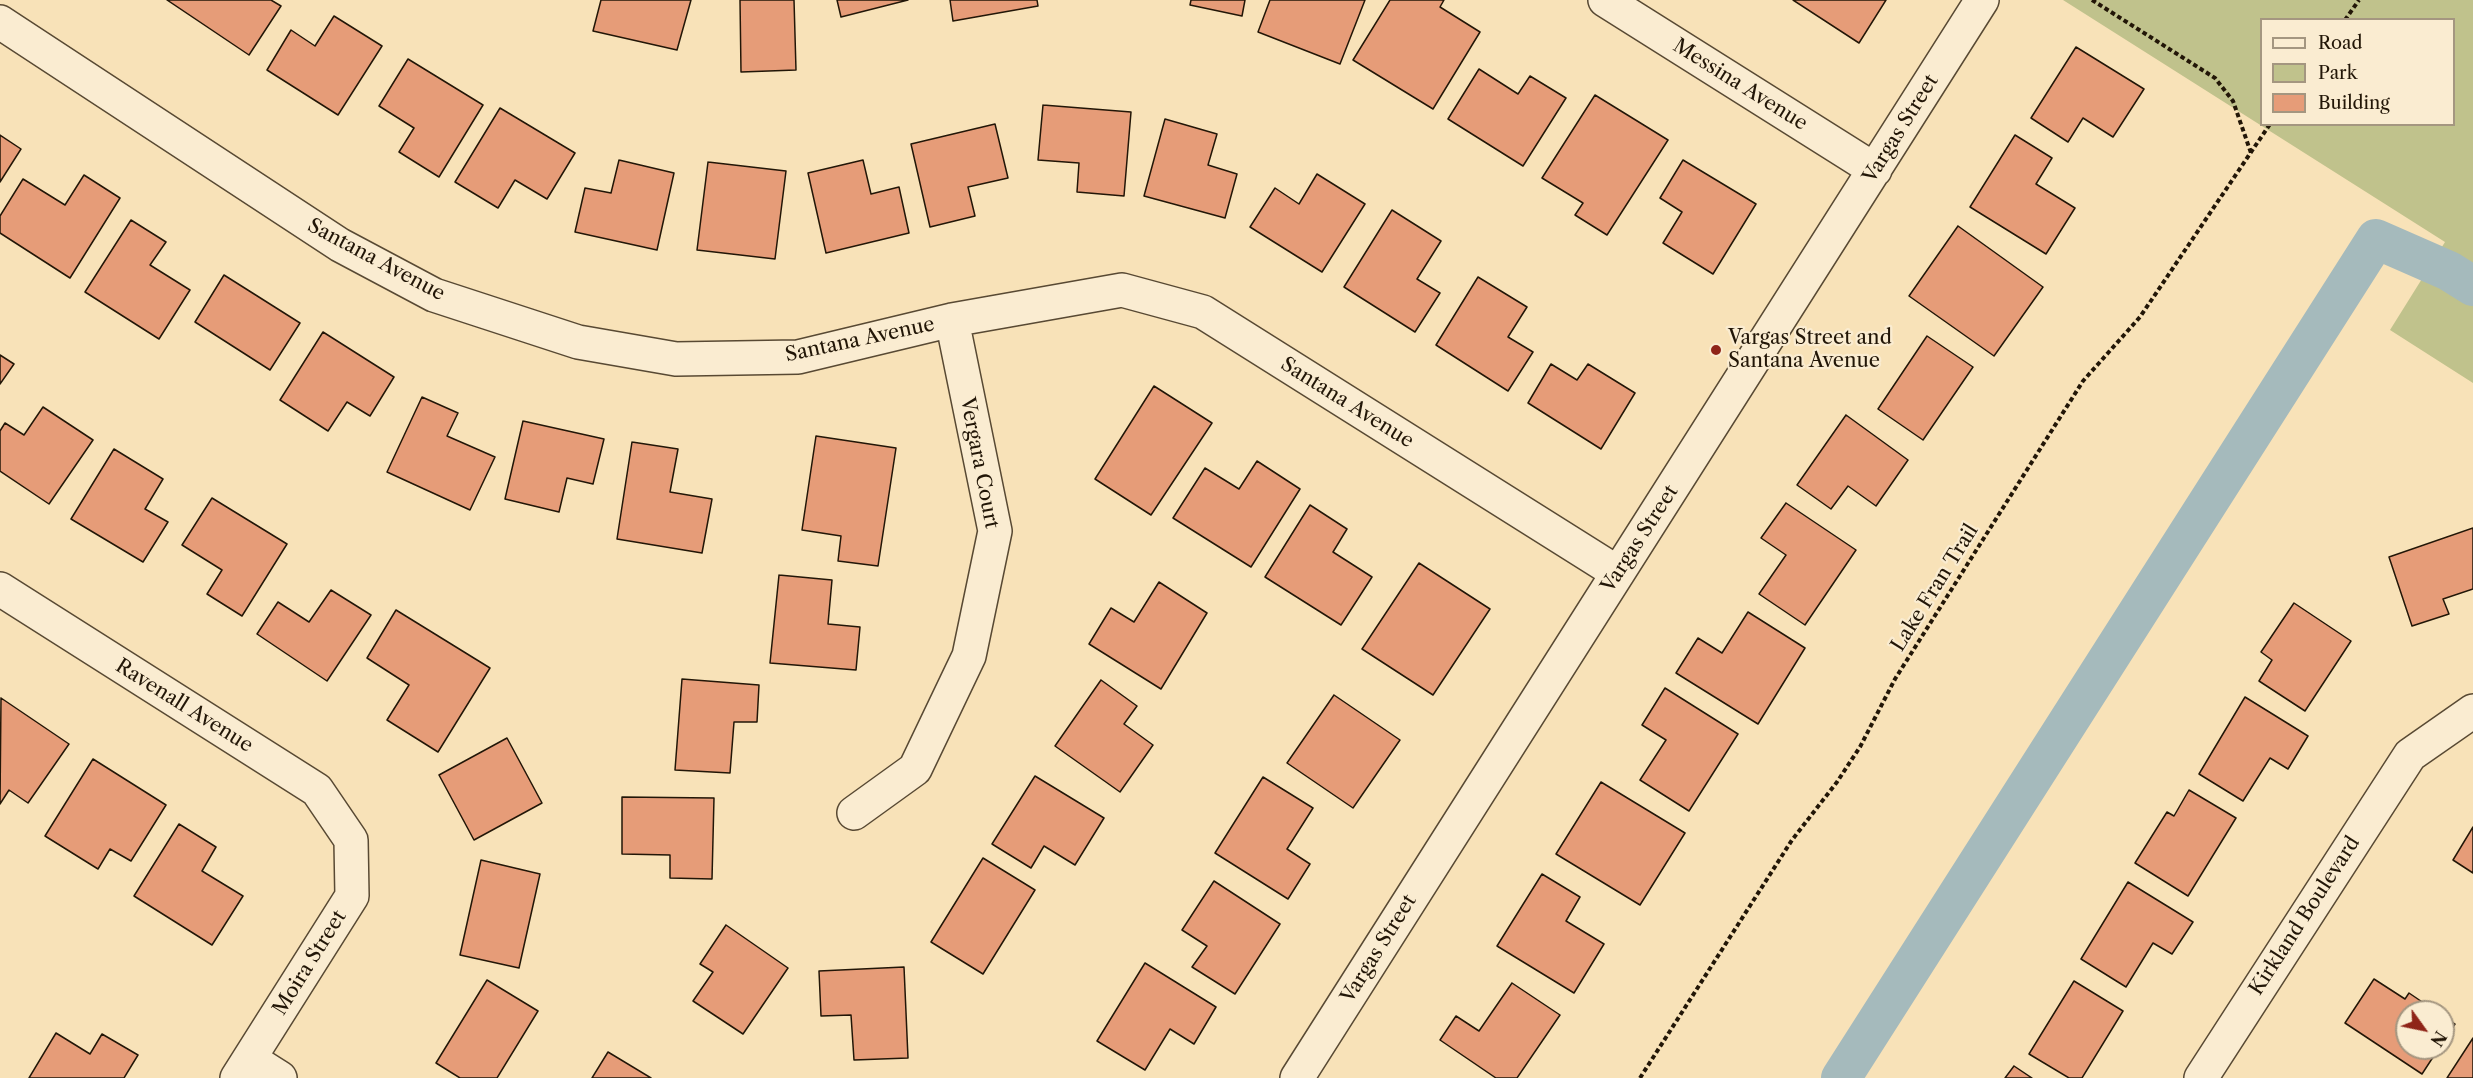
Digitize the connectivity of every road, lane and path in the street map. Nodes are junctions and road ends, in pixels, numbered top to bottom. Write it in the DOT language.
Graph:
graph roads {
  1 [pos="1605,0"];
  2 [pos="1982,0"];
  3 [pos="2092,0"];
  4 [pos="2359,0"];
  5 [pos="2346,18"];
  6 [pos="0,22"];
  7 [pos="2269,126"];
  8 [pos="2251,153"];
  9 [pos="1875,170"];
  10 [pos="952,320"];
  11 [pos="1618,573"];
  12 [pos="0,589"];
  13 [pos="2473,711"];
  14 [pos="854,813"];
  15 [pos="351,840"];
  16 [pos="243,1068"];
  17 [pos="2213,1074"];
  18 [pos="280,1078"];
  19 [pos="1297,1078"];
  20 [pos="1640,1078"];
  1 -- 9 [label="street, Messina Avenue"];
  2 -- 9 [label="street, Vargas Street"];
  3 -- 8 [label="path"];
  4 -- 5 [label="path"];
  6 -- 10 [label="street, Santana Avenue"];
  7 -- 8 [label="path, Lake Fran Trail"];
  8 -- 20 [label="path, Lake Fran Trail"];
  9 -- 11 [label="street, Vargas Street"];
  10 -- 11 [label="street, Santana Avenue"];
  10 -- 14 [label="street, Vergara Court"];
  11 -- 19 [label="street, Vargas Street"];
  12 -- 15 [label="street, Ravenall Avenue"];
  13 -- 17 [label="street, Kirkland Boulevard"];
  15 -- 16 [label="street, Moira Street"];
  16 -- 18 [label="street"];
}
